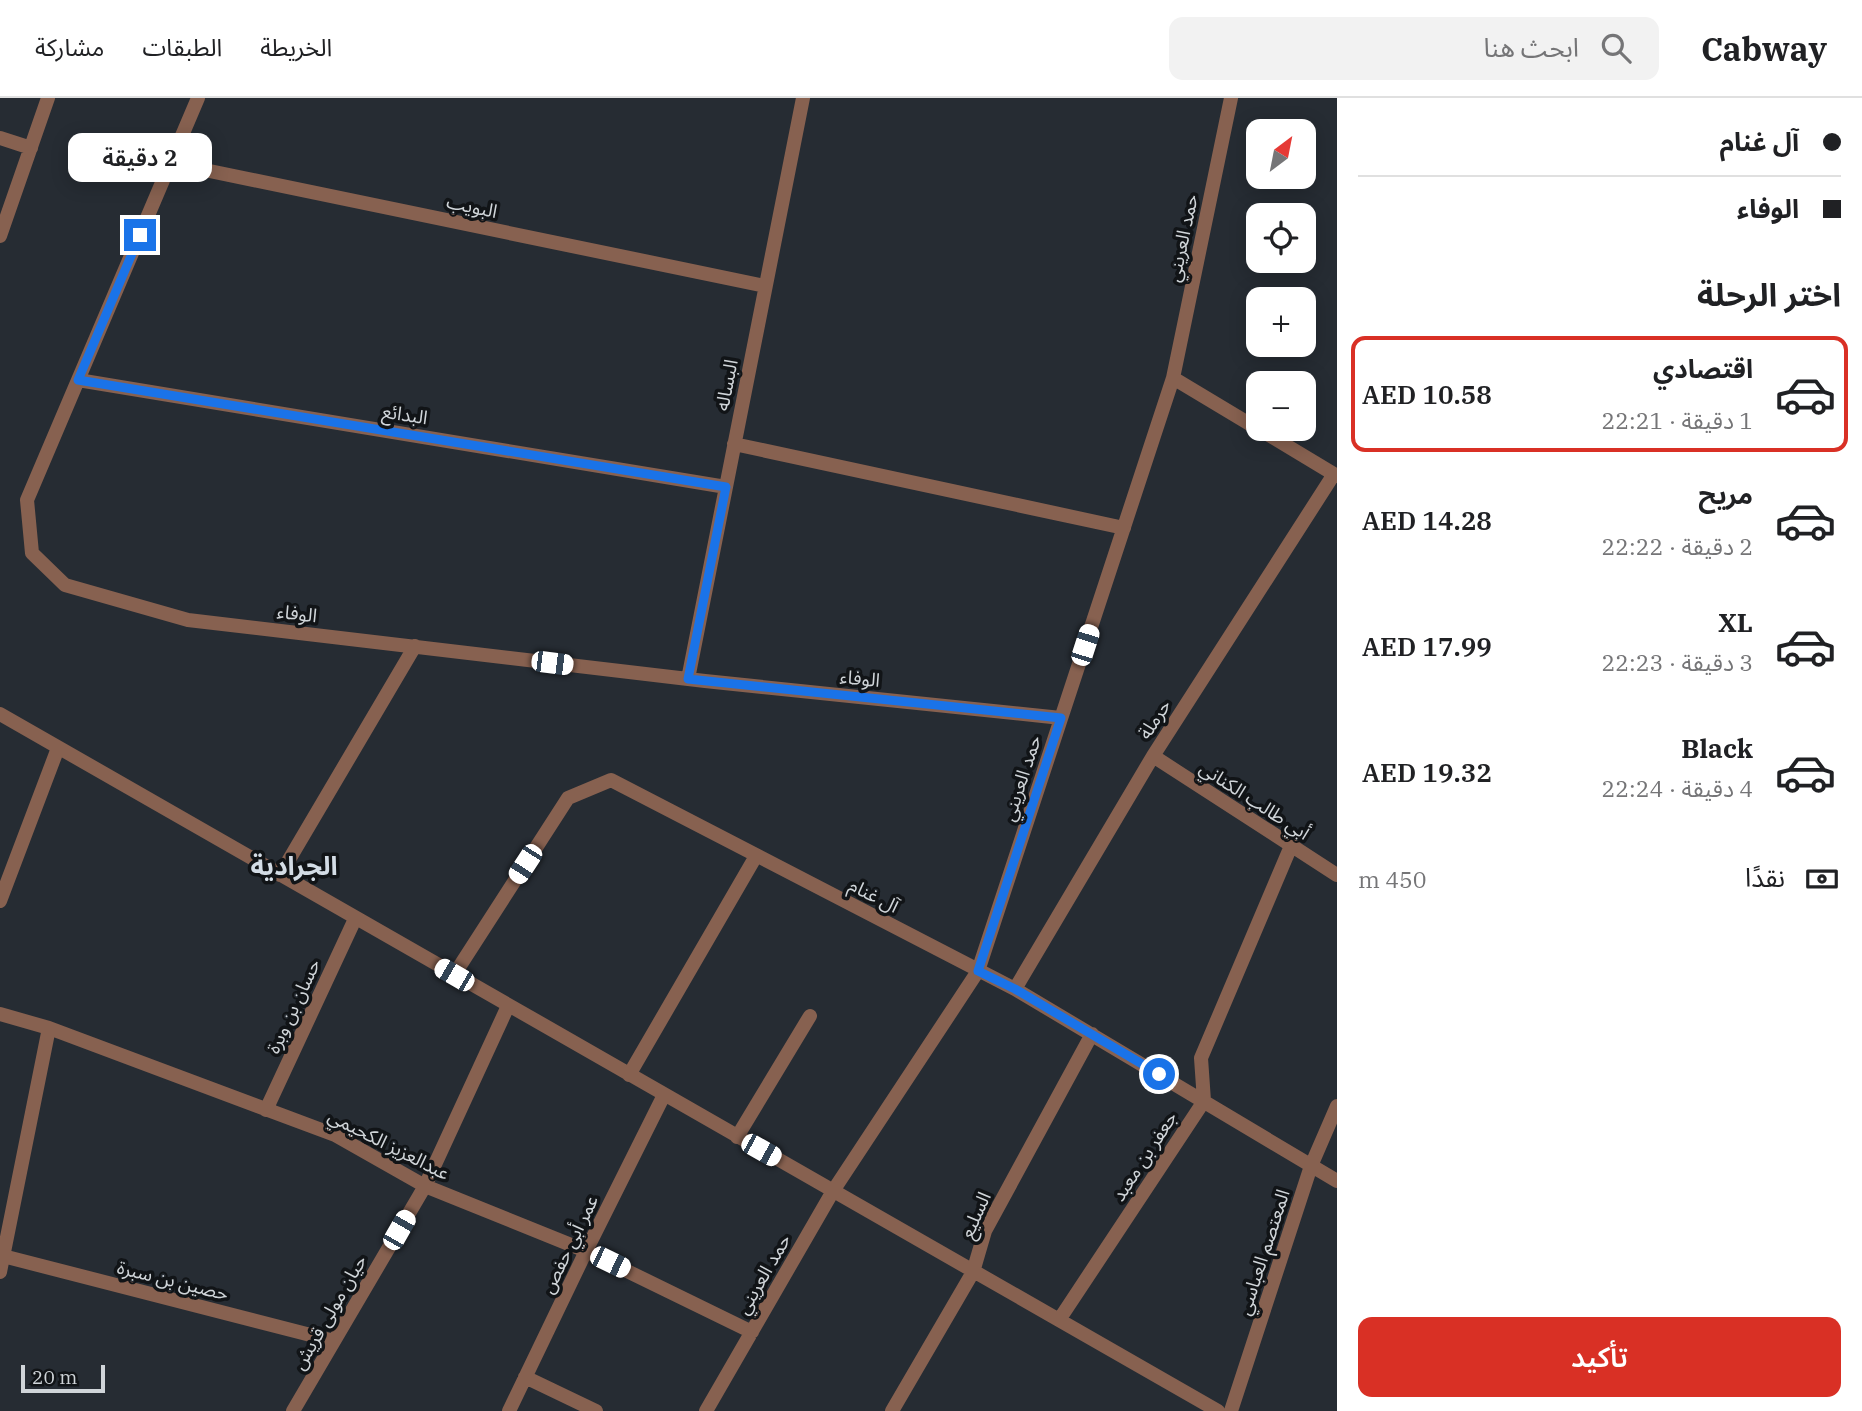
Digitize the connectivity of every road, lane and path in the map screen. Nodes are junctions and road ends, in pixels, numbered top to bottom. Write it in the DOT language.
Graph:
graph roads {
  1 [pos="48,98"];
  2 [pos="198,98"];
  3 [pos="803,98"];
  4 [pos="1231,98"];
  5 [pos="0,138"];
  6 [pos="31,148"];
  7 [pos="170,163"];
  8 [pos="0,236"];
  9 [pos="765,286"];
  10 [pos="1173,378"];
  11 [pos="78,380"];
  12 [pos="1246,422"];
  13 [pos="1278,441"];
  14 [pos="734,444"];
  15 [pos="1335,475"];
  16 [pos="726,487"];
  17 [pos="1124,528"];
  18 [pos="415,646"];
  19 [pos="688,679"];
  20 [pos="0,714"];
  21 [pos="1061,718"];
  22 [pos="58,748"];
  23 [pos="1153,756"];
  24 [pos="1291,846"];
  25 [pos="757,856"];
  26 [pos="280,875"];
  27 [pos="1337,876"];
  28 [pos="0,901"];
  29 [pos="355,919"];
  30 [pos="978,971"];
  31 [pos="454,975"];
  32 [pos="1015,989"];
  33 [pos="508,1006"];
  34 [pos="0,1014"];
  35 [pos="810,1016"];
  36 [pos="49,1028"];
  37 [pos="1092,1034"];
  38 [pos="629,1075"];
  39 [pos="664,1095"];
  40 [pos="1204,1101"];
  41 [pos="1337,1106"];
  42 [pos="266,1110"];
  43 [pos="737,1136"];
  44 [pos="1311,1166"];
  45 [pos="1337,1181"];
  46 [pos="425,1186"];
  47 [pos="833,1191"];
  48 [pos="586,1251"];
  49 [pos="3,1256"];
  50 [pos="0,1272"];
  51 [pos="973,1272"];
  52 [pos="1059,1321"];
  53 [pos="752,1332"];
  54 [pos="334,1341"];
  55 [pos="525,1377"];
  56 [pos="293,1411"];
  57 [pos="509,1411"];
  58 [pos="596,1411"];
  59 [pos="706,1411"];
  60 [pos="892,1411"];
  61 [pos="1218,1411"];
  62 [pos="1231,1411"];
  1 -- 6 [label="street"];
  2 -- 7 [label="street, الوفاء"];
  3 -- 9 [label="street, البساله"];
  4 -- 10 [label="street, حمد العريني"];
  5 -- 6 [label="street"];
  6 -- 8 [label="street"];
  7 -- 9 [label="street, البويب"];
  7 -- 11 [label="street, الوفاء"];
  9 -- 14 [label="street, البساله"];
  10 -- 12 [label="street"];
  10 -- 17 [label="street, حمد العريني"];
  11 -- 16 [label="street, البدائع"];
  11 -- 18 [label="street, الوفاء"];
  13 -- 15 [label="street"];
  14 -- 16 [label="street, البساله"];
  14 -- 17 [label="street"];
  15 -- 23 [label="street, حرملة"];
  16 -- 19 [label="street, البساله"];
  17 -- 21 [label="street, حمد العريني"];
  18 -- 19 [label="street, الوفاء"];
  18 -- 26 [label="street"];
  19 -- 21 [label="street, الوفاء"];
  20 -- 22 [label="street"];
  21 -- 30 [label="street, حمد العريني"];
  22 -- 26 [label="street"];
  22 -- 28 [label="street"];
  23 -- 24 [label="street, أبي طالب الكناني"];
  23 -- 32 [label="street, حرملة"];
  24 -- 27 [label="street, أبي طالب الكناني"];
  24 -- 40 [label="street, جعفر بن معبد"];
  25 -- 30 [label="street, آل غنام"];
  25 -- 31 [label="street, آل غنام"];
  25 -- 38 [label="street"];
  26 -- 29 [label="street"];
  29 -- 31 [label="street"];
  29 -- 42 [label="street, حسان بن وبرة"];
  30 -- 32 [label="street, آل غنام"];
  30 -- 47 [label="street, حمد العريني"];
  31 -- 33 [label="street"];
  32 -- 37 [label="street, آل غنام"];
  33 -- 38 [label="street"];
  33 -- 46 [label="street, حيان مولى قريش"];
  34 -- 36 [label="street, عبدالعزيز الكحيمي"];
  35 -- 43 [label="street"];
  36 -- 42 [label="street, عبدالعزيز الكحيمي"];
  36 -- 49 [label="street"];
  37 -- 40 [label="street, آل غنام"];
  37 -- 51 [label="street, السليع"];
  38 -- 39 [label="street"];
  39 -- 43 [label="street"];
  39 -- 48 [label="street, عمر أبي حفص"];
  40 -- 44 [label="street, آل غنام"];
  40 -- 52 [label="street, جعفر بن معبد"];
  41 -- 44 [label="street, المعتصم العباسي"];
  42 -- 46 [label="street, عبدالعزيز الكحيمي"];
  43 -- 47 [label="street"];
  44 -- 45 [label="street, آل غنام"];
  44 -- 62 [label="street, المعتصم العباسي"];
  46 -- 48 [label="street, عبدالعزيز الكحيمي"];
  46 -- 54 [label="street, حيان مولى قريش"];
  47 -- 51 [label="street"];
  47 -- 53 [label="street, حمد العريني"];
  48 -- 53 [label="street, عبدالعزيز الكحيمي"];
  48 -- 55 [label="street, عمر أبي حفص"];
  49 -- 50 [label="street"];
  49 -- 54 [label="street, حصين بن سبرة"];
  51 -- 52 [label="street"];
  51 -- 60 [label="street, السليع"];
  52 -- 61 [label="street"];
  53 -- 59 [label="street, حمد العريني"];
  54 -- 56 [label="street, حيان مولى قريش"];
  55 -- 57 [label="street, عمر أبي حفص"];
  55 -- 58 [label="street"];
}
